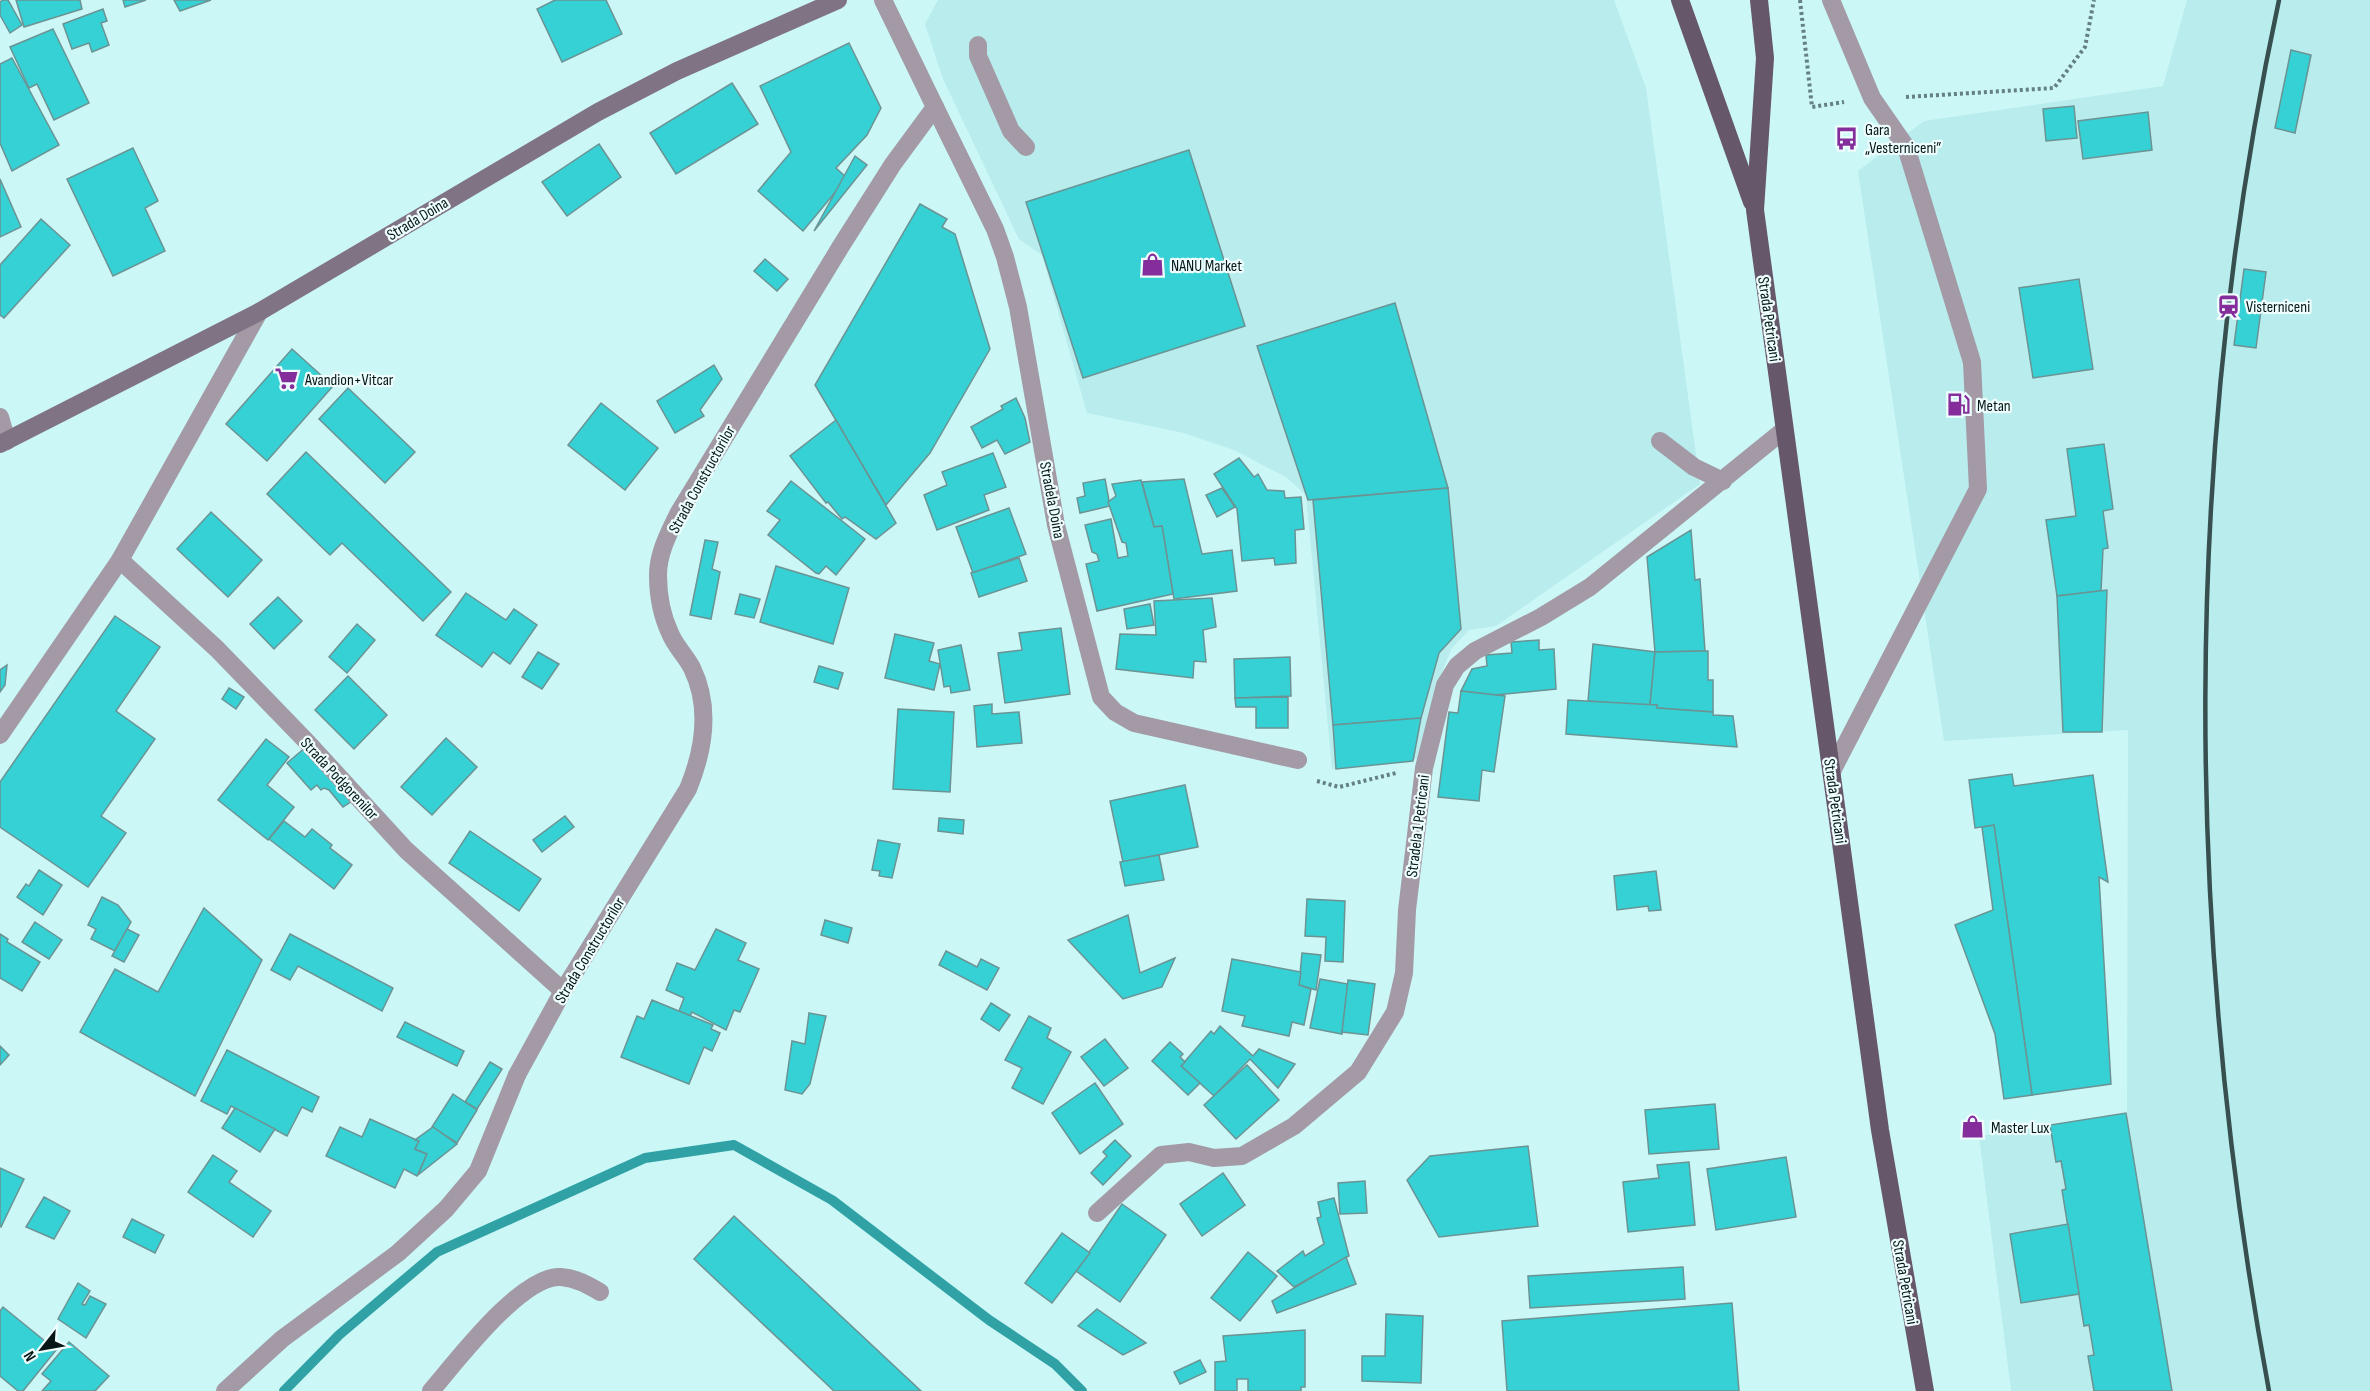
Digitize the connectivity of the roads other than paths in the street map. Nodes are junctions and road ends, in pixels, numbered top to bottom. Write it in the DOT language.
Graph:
graph roads {
  1 [pos="838,0"];
  2 [pos="883,0"];
  3 [pos="1680,0"];
  4 [pos="1759,0"];
  5 [pos="1831,0"];
  6 [pos="978,45"];
  7 [pos="935,107"];
  8 [pos="1026,147"];
  9 [pos="1755,210"];
  10 [pos="259,312"];
  11 [pos="0,417"];
  12 [pos="1784,430"];
  13 [pos="1660,441"];
  14 [pos="3,442"];
  15 [pos="1723,481"];
  16 [pos="120,560"];
  17 [pos="0,735"];
  18 [pos="1298,760"];
  19 [pos="1832,771"];
  20 [pos="564,991"];
  21 [pos="1097,1213"];
  22 [pos="600,1292"];
  23 [pos="225,1391"];
  24 [pos="431,1391"];
  25 [pos="1925,1391"];
  1 -- 10 [label="main road, Strada Doina"];
  2 -- 7 [label="street"];
  3 -- 9 [label="main road, Strada Petricani"];
  4 -- 9 [label="main road, Strada Petricani"];
  5 -- 19 [label="street"];
  6 -- 8 [label="street"];
  7 -- 18 [label="street, Stradela Doina"];
  7 -- 20 [label="street, Strada Constructorilor"];
  9 -- 12 [label="main road, Strada Petricani"];
  10 -- 14 [label="main road, Strada Doina"];
  10 -- 16 [label="street"];
  11 -- 14 [label="street"];
  12 -- 15 [label="street, Stradela 1 Petricani"];
  12 -- 19 [label="main road, Strada Petricani"];
  13 -- 15 [label="street"];
  15 -- 21 [label="street, Stradela 1 Petricani"];
  16 -- 17 [label="street"];
  16 -- 20 [label="street, Strada Podgorenilor"];
  19 -- 25 [label="main road, Strada Petricani"];
  20 -- 23 [label="street, Strada Constructorilor"];
  22 -- 24 [label="street"];
}
